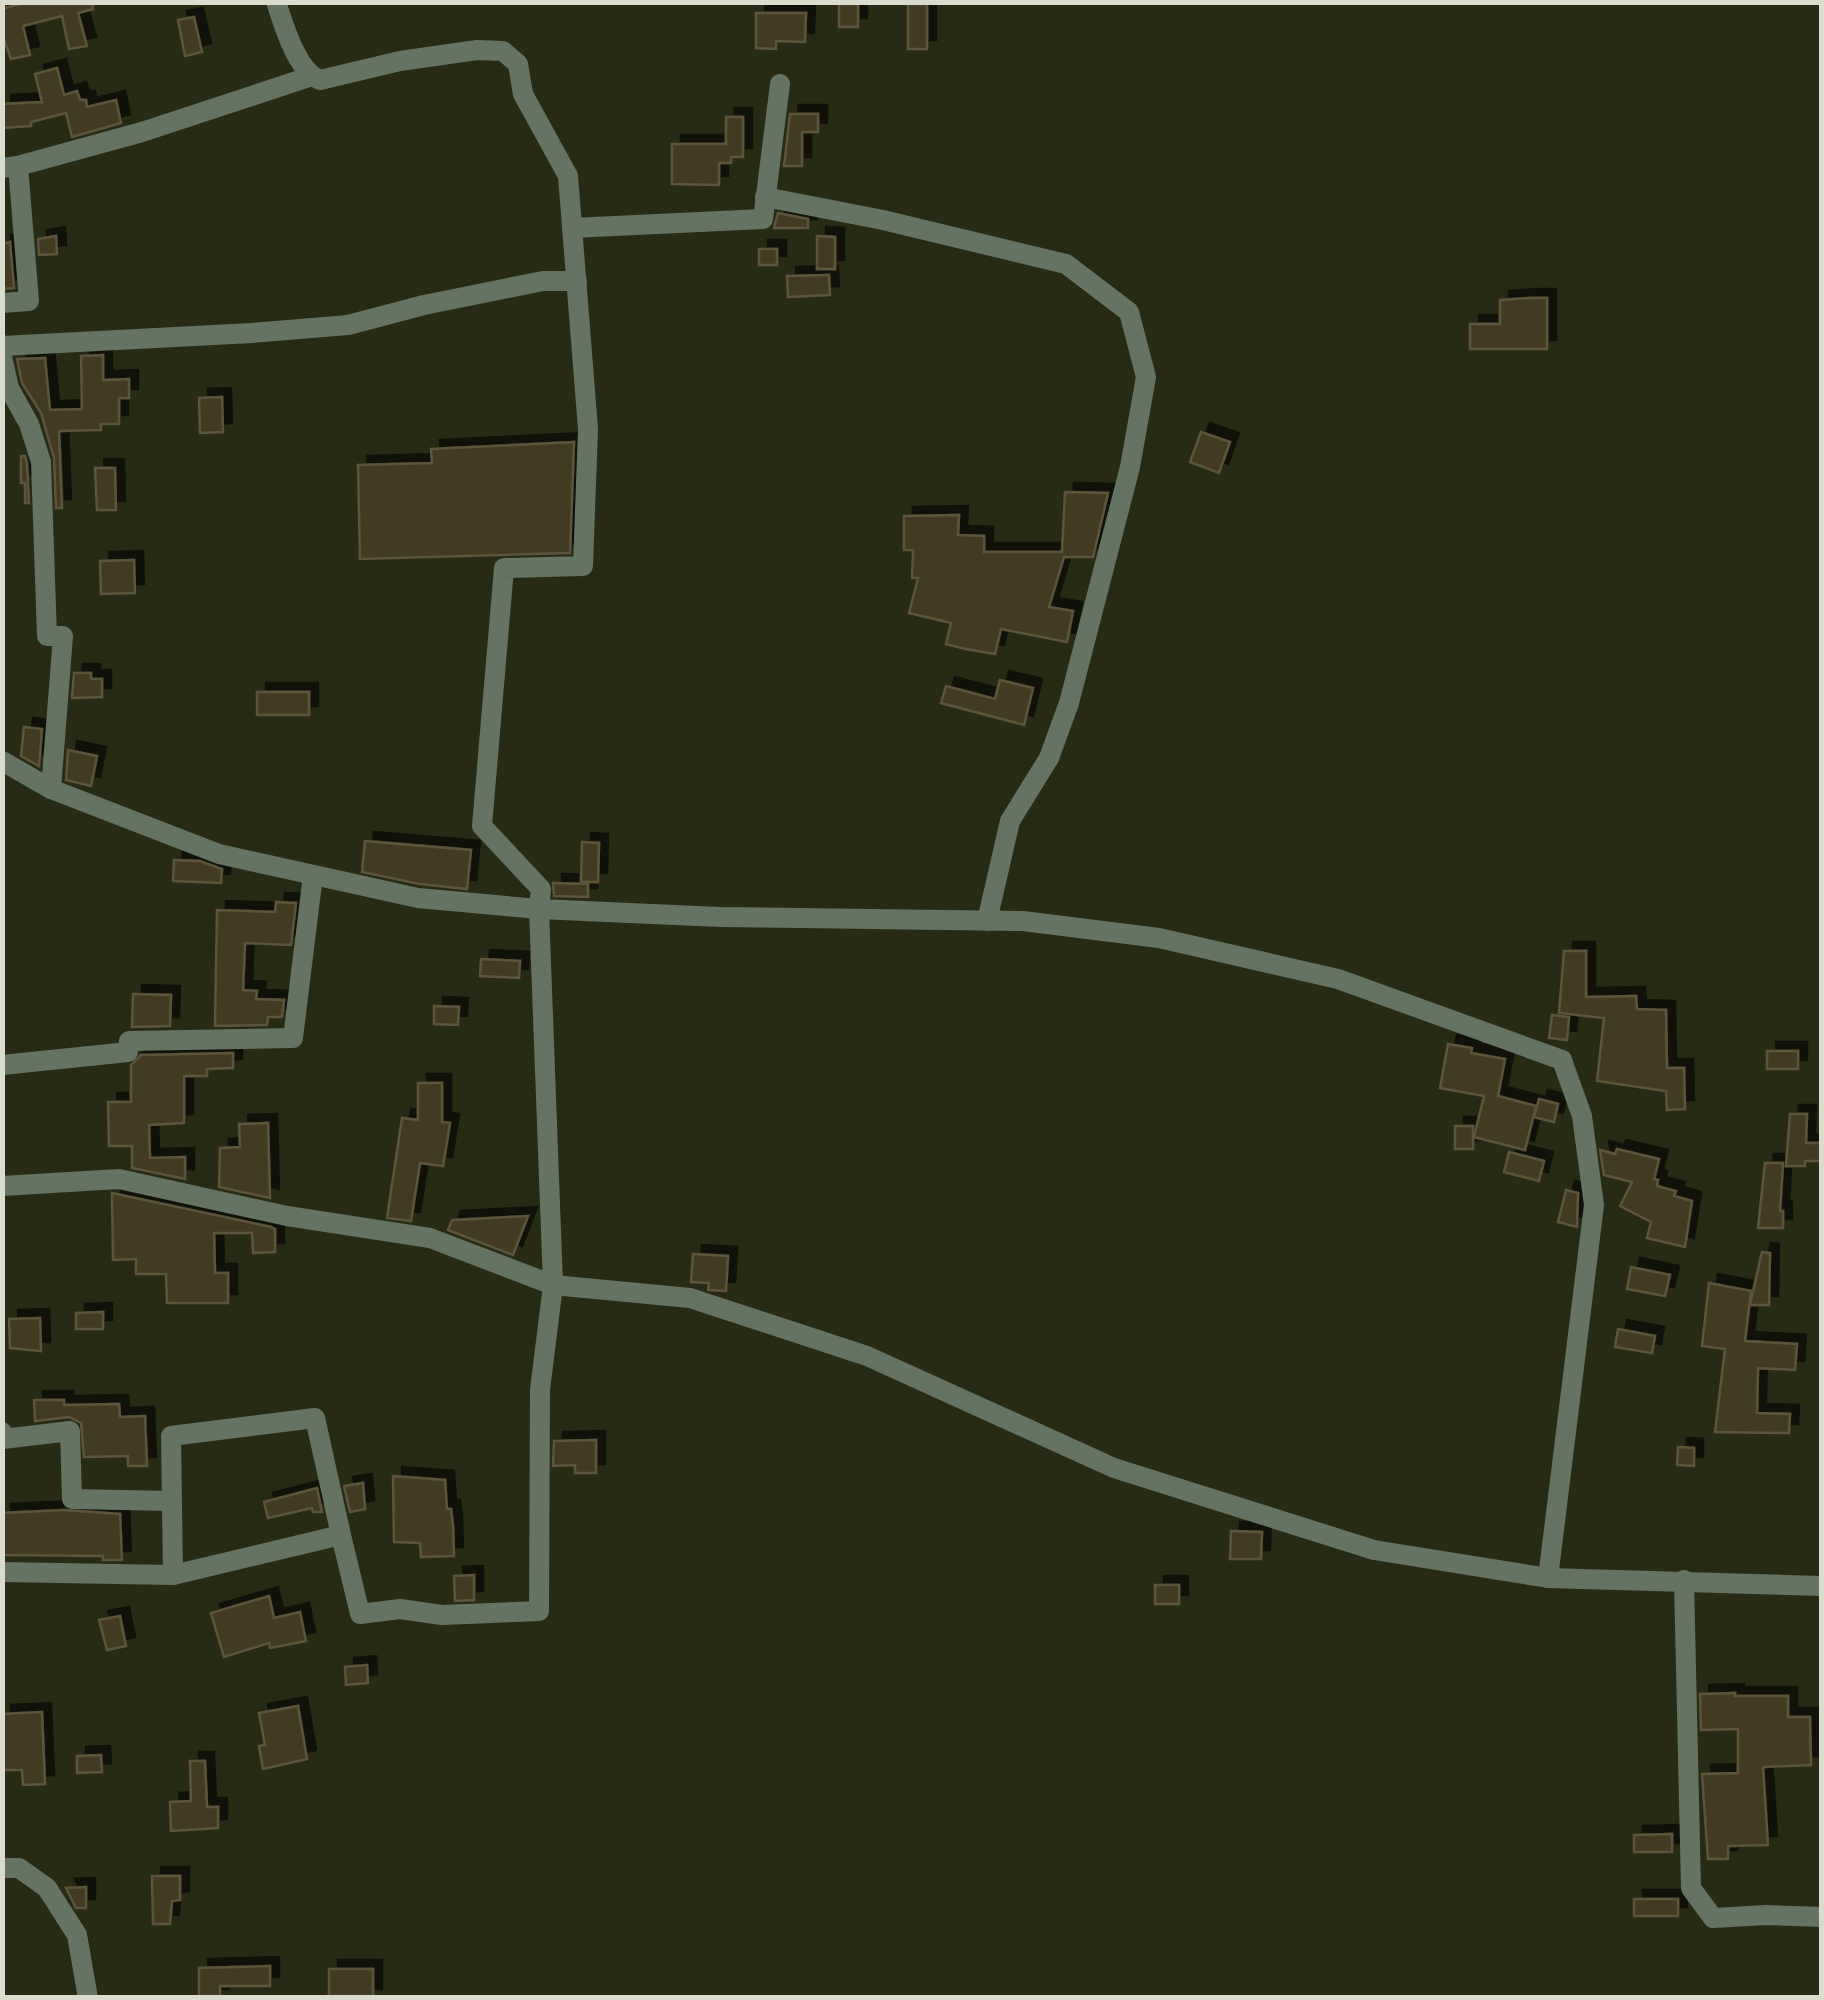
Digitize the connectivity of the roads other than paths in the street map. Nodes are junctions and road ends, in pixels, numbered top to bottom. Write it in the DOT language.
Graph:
graph roads {
  1 [pos="276,2"];
  2 [pos="312,76"];
  3 [pos="780,84"];
  4 [pos="10,167"];
  5 [pos="766,197"];
  6 [pos="572,228"];
  7 [pos="576,280"];
  8 [pos="2,303"];
  9 [pos="2,346"];
  10 [pos="2,357"];
  11 [pos="2,761"];
  12 [pos="51,789"];
  13 [pos="313,875"];
  14 [pos="539,909"];
  15 [pos="987,921"];
  16 [pos="2,1065"];
  17 [pos="2,1186"];
  18 [pos="553,1285"];
  19 [pos="2,1432"];
  20 [pos="170,1502"];
  21 [pos="340,1535"];
  22 [pos="2,1572"];
  23 [pos="173,1575"];
  24 [pos="1548,1578"];
  25 [pos="1684,1580"];
  26 [pos="1822,1586"];
  27 [pos="2,1868"];
  28 [pos="1822,1917"];
  29 [pos="88,1998"];
  1 -- 2 [label="street"];
  2 -- 4 [label="street"];
  2 -- 6 [label="street"];
  3 -- 5 [label="street"];
  4 -- 8 [label="street"];
  5 -- 6 [label="street"];
  5 -- 15 [label="street"];
  6 -- 7 [label="street"];
  7 -- 9 [label="street"];
  7 -- 14 [label="street"];
  10 -- 12 [label="street"];
  11 -- 12 [label="street"];
  12 -- 13 [label="street"];
  13 -- 14 [label="street"];
  13 -- 16 [label="street"];
  14 -- 15 [label="street"];
  14 -- 18 [label="street"];
  15 -- 24 [label="street"];
  17 -- 18 [label="street"];
  18 -- 21 [label="street"];
  18 -- 24 [label="street"];
  19 -- 20 [label="street"];
  20 -- 21 [label="street"];
  20 -- 23 [label="street"];
  21 -- 23 [label="street"];
  22 -- 23 [label="street"];
  24 -- 25 [label="street"];
  25 -- 26 [label="street"];
  25 -- 28 [label="street"];
  27 -- 29 [label="street"];
}
